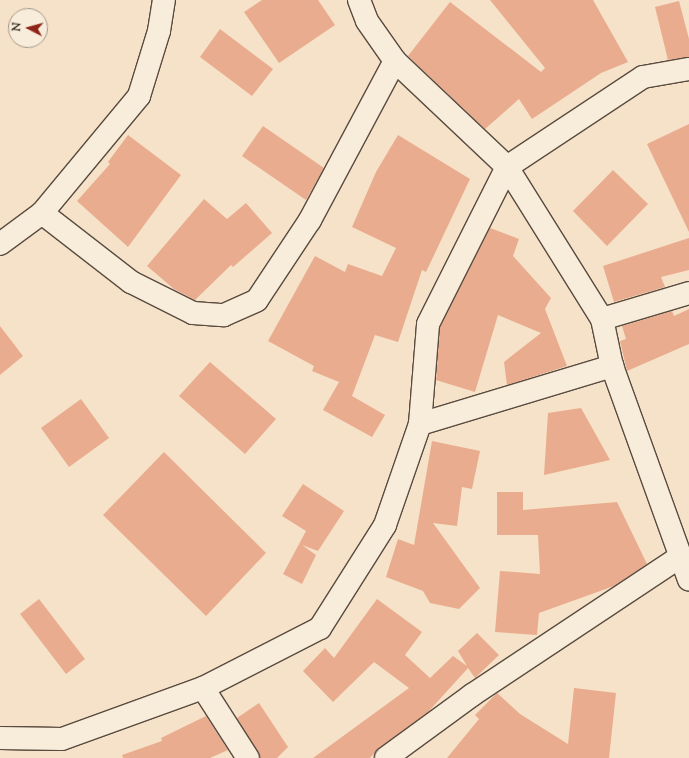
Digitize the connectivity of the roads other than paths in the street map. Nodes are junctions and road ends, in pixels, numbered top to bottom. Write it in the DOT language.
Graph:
graph roads {
  1 [pos="164,0"];
  2 [pos="359,0"];
  3 [pos="395,61"];
  4 [pos="689,69"];
  5 [pos="507,168"];
  6 [pos="42,213"];
  7 [pos="0,244"];
  8 [pos="689,293"];
  9 [pos="602,319"];
  10 [pos="612,366"];
  11 [pos="420,424"];
  12 [pos="680,557"];
  13 [pos="689,580"];
  14 [pos="203,688"];
  15 [pos="0,738"];
  16 [pos="248,758"];
  17 [pos="386,758"];
  1 -- 6 [label="street"];
  2 -- 3 [label="street"];
  3 -- 5 [label="street"];
  3 -- 6 [label="street"];
  4 -- 5 [label="street"];
  5 -- 9 [label="street"];
  5 -- 11 [label="street"];
  6 -- 7 [label="street"];
  8 -- 9 [label="street"];
  9 -- 10 [label="street"];
  10 -- 11 [label="street"];
  10 -- 12 [label="street"];
  11 -- 14 [label="street"];
  12 -- 13 [label="street"];
  12 -- 17 [label="street"];
  14 -- 15 [label="street"];
  14 -- 16 [label="street"];
}
